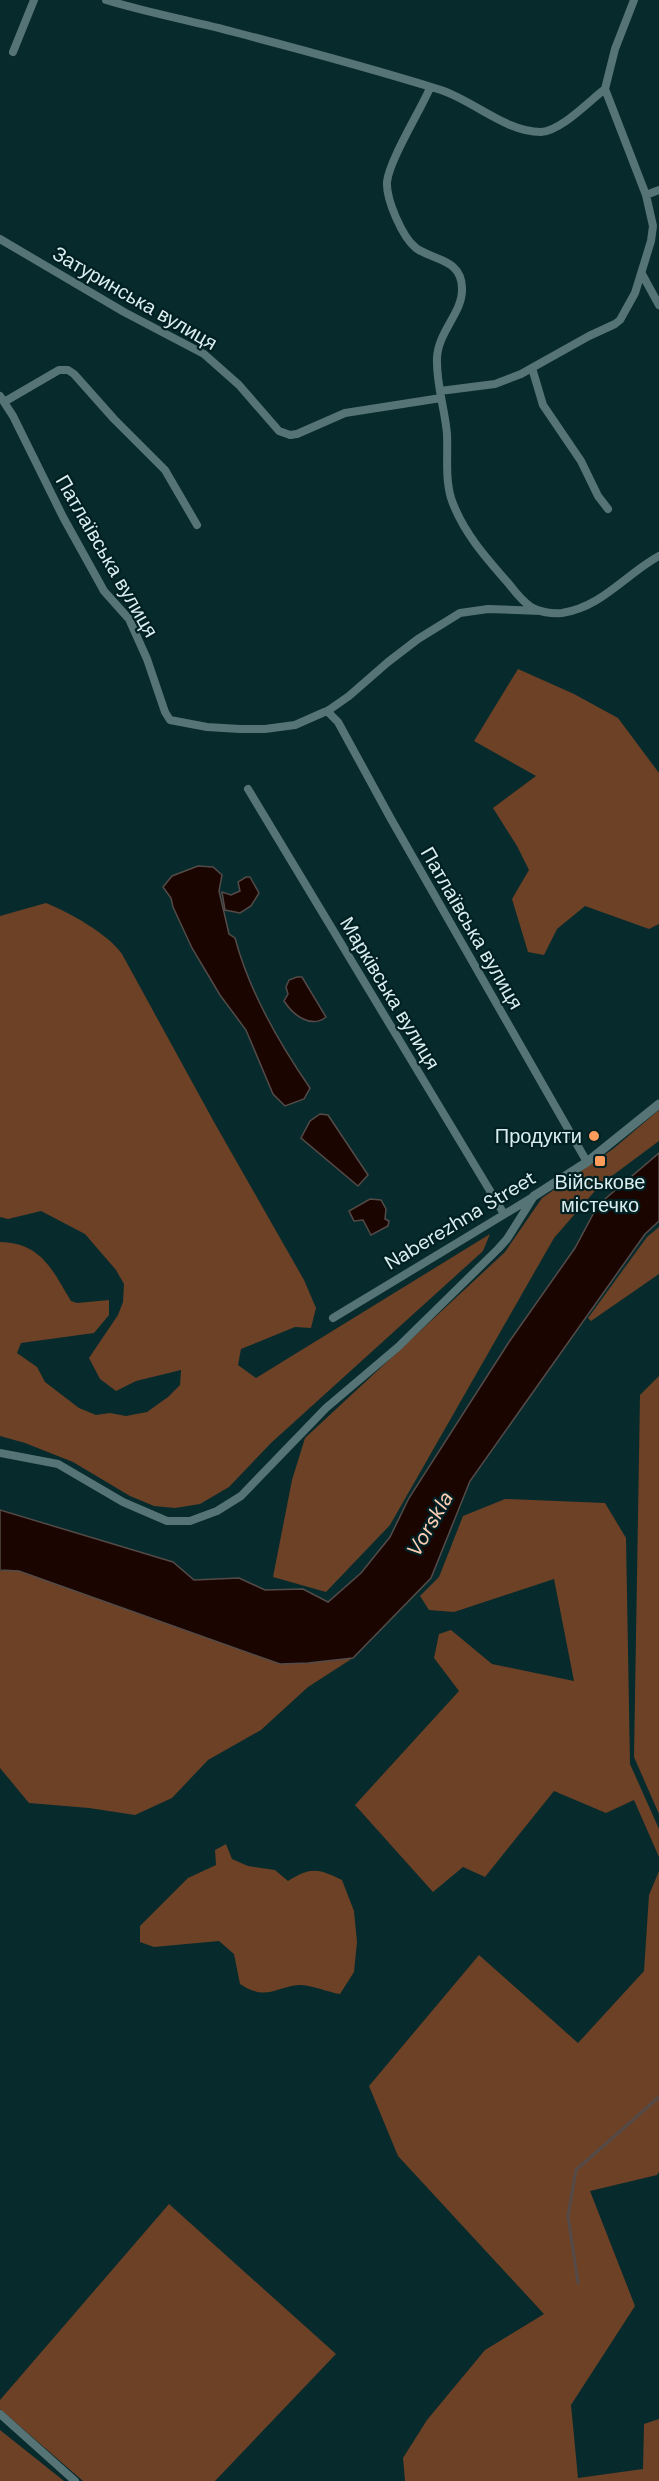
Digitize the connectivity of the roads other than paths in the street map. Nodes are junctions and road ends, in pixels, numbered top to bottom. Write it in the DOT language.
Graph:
graph roads {
  1 [pos="34,0"];
  2 [pos="106,0"];
  3 [pos="634,0"];
  4 [pos="13,52"];
  5 [pos="430,87"];
  6 [pos="605,89"];
  7 [pos="659,190"];
  8 [pos="646,195"];
  9 [pos="0,239"];
  10 [pos="642,274"];
  11 [pos="659,305"];
  12 [pos="532,368"];
  13 [pos="440,395"];
  14 [pos="2,399"];
  15 [pos="608,509"];
  16 [pos="197,525"];
  17 [pos="659,556"];
  18 [pos="541,611"];
  19 [pos="327,711"];
  20 [pos="248,789"];
  21 [pos="659,1104"];
  22 [pos="587,1162"];
  23 [pos="534,1196"];
  24 [pos="504,1214"];
  25 [pos="333,1318"];
  26 [pos="0,1453"];
  27 [pos="0,2414"];
  28 [pos="75,2481"];
  1 -- 4 [label="street"];
  2 -- 5 [label="street"];
  3 -- 6 [label="street"];
  5 -- 6 [label="street"];
  5 -- 13 [label="street"];
  6 -- 8 [label="street, Затуринська вулиця"];
  7 -- 8 [label="street"];
  8 -- 10 [label="street, Затуринська вулиця"];
  9 -- 13 [label="street, Затуринська вулиця"];
  10 -- 11 [label="street"];
  10 -- 12 [label="street, Затуринська вулиця"];
  12 -- 13 [label="street, Затуринська вулиця"];
  12 -- 15 [label="street"];
  13 -- 18 [label="street"];
  14 -- 16 [label="street"];
  14 -- 19 [label="street, Патлаївська вулиця"];
  17 -- 18 [label="street"];
  18 -- 19 [label="street, Патлаївська вулиця"];
  19 -- 22 [label="street, Патлаївська вулиця"];
  20 -- 24 [label="street, Марківська вулиця"];
  21 -- 22 [label="street, Naberezhna Street"];
  22 -- 23 [label="street, Naberezhna Street"];
  23 -- 24 [label="street, Naberezhna Street"];
  23 -- 26 [label="street"];
  24 -- 25 [label="street, Naberezhna Street"];
  27 -- 28 [label="street"];
}
